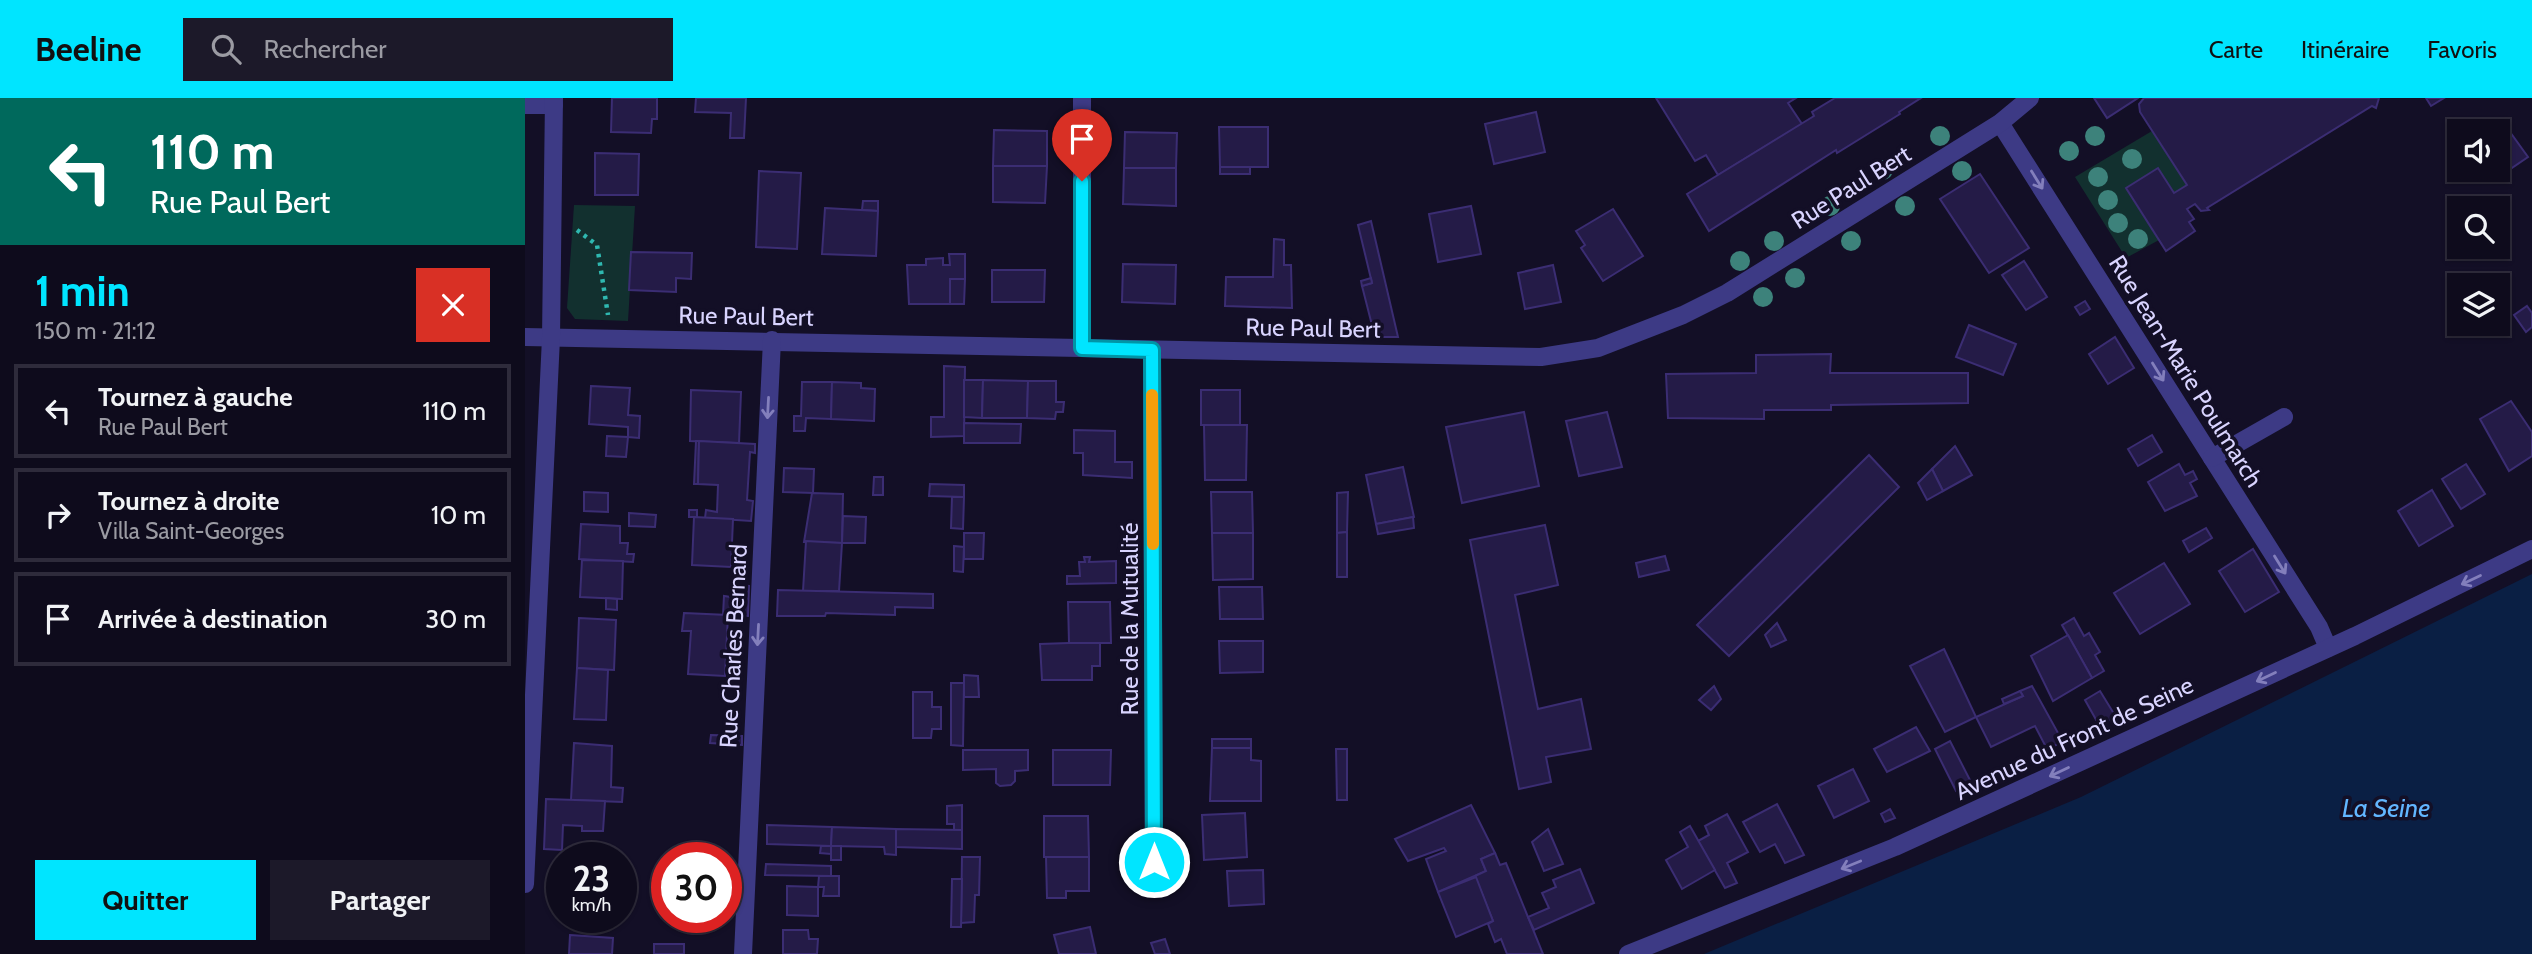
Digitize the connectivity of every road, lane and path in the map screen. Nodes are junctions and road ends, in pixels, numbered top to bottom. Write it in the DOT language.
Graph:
graph roads {
  1 [pos="1081,98"];
  2 [pos="2030,98"];
  3 [pos="554,102"];
  4 [pos="525,105"];
  5 [pos="2000,123"];
  6 [pos="553,222"];
  7 [pos="525,337"];
  8 [pos="551,338"];
  9 [pos="608,338"];
  10 [pos="772,340"];
  11 [pos="1082,348"];
  12 [pos="1152,350"];
  13 [pos="2284,417"];
  14 [pos="2212,458"];
  15 [pos="2532,549"];
  16 [pos="2329,648"];
  17 [pos="525,884"];
  18 [pos="1154,888"];
  19 [pos="743,954"];
  20 [pos="1627,954"];
  1 -- 11 [label="street"];
  2 -- 5 [label="street, Rue Paul Bert"];
  3 -- 4 [label="street"];
  3 -- 6 [label="street"];
  5 -- 12 [label="street, Rue Paul Bert"];
  5 -- 14 [label="street, Rue Jean-Marie Poulmarch, one-way"];
  6 -- 8 [label="street"];
  6 -- 9 [label="path"];
  7 -- 8 [label="street, Rue Paul Bert"];
  8 -- 9 [label="street, Rue Paul Bert"];
  8 -- 17 [label="street"];
  9 -- 10 [label="street, Rue Paul Bert"];
  10 -- 11 [label="street, Rue Paul Bert"];
  10 -- 19 [label="street, Rue Charles Bernard, one-way"];
  11 -- 12 [label="street, Rue Paul Bert"];
  12 -- 18 [label="street, Rue de la Mutualité"];
  13 -- 14 [label="street"];
  14 -- 16 [label="street, Rue Jean-Marie Poulmarch, one-way"];
  15 -- 16 [label="street, Avenue du Front de Seine, one-way"];
  16 -- 20 [label="street, Avenue du Front de Seine, one-way"];
}
